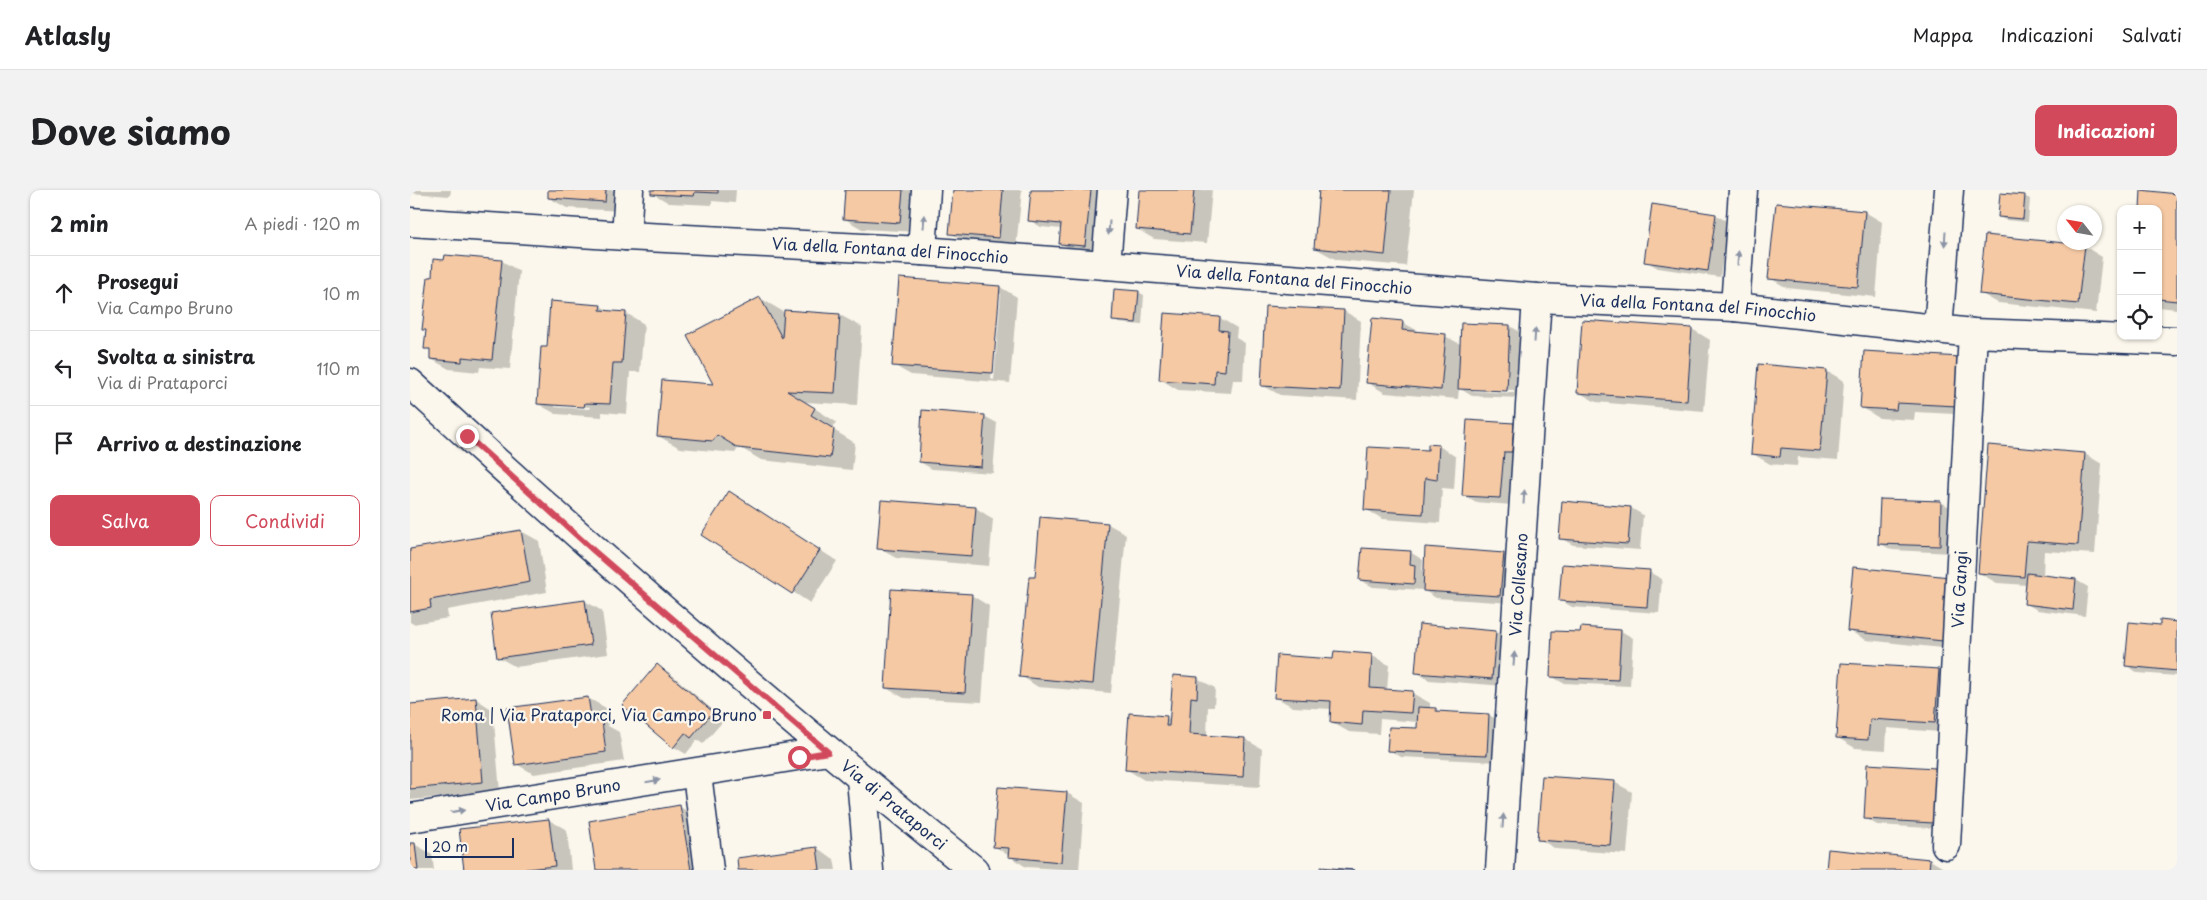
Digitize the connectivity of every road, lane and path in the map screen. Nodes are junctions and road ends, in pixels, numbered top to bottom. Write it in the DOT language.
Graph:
graph roads {
  1 [pos="629,190"];
  2 [pos="926,190"];
  3 [pos="1112,190"];
  4 [pos="1743,190"];
  5 [pos="1949,190"];
  6 [pos="410,222"];
  7 [pos="626,236"];
  8 [pos="922,251"];
  9 [pos="1106,265"];
  10 [pos="1537,298"];
  11 [pos="1735,307"];
  12 [pos="1938,329"];
  13 [pos="1973,333"];
  14 [pos="2177,341"];
  15 [pos="410,383"];
  16 [pos="828,752"];
  17 [pos="697,774"];
  18 [pos="861,779"];
  19 [pos="410,818"];
  20 [pos="1946,844"];
  21 [pos="709,870"];
  22 [pos="869,870"];
  23 [pos="974,870"];
  24 [pos="1500,870"];
  1 -- 7 [label="street"];
  8 -- 2 [label="street, one-way"];
  3 -- 9 [label="street, one-way"];
  11 -- 4 [label="street, one-way"];
  5 -- 12 [label="street, one-way"];
  6 -- 7 [label="street, Via della Fontana del Finocchio"];
  7 -- 8 [label="street, Via della Fontana del Finocchio"];
  8 -- 9 [label="street, Via della Fontana del Finocchio"];
  9 -- 10 [label="street, Via della Fontana del Finocchio"];
  10 -- 11 [label="street, Via della Fontana del Finocchio"];
  24 -- 10 [label="street, Via Collesano, one-way"];
  11 -- 12 [label="street, Via della Fontana del Finocchio"];
  12 -- 13 [label="street, Via della Fontana del Finocchio"];
  13 -- 14 [label="street, Via della Fontana del Finocchio"];
  13 -- 20 [label="street, Via Gangi"];
  15 -- 16 [label="street, Via di Prataporci"];
  16 -- 17 [label="street, Via Campo Bruno"];
  16 -- 18 [label="street, Via di Prataporci"];
  19 -- 17 [label="street, Via Campo Bruno, one-way"];
  17 -- 21 [label="street"];
  18 -- 22 [label="street"];
  18 -- 23 [label="street, Via di Prataporci"];
}
